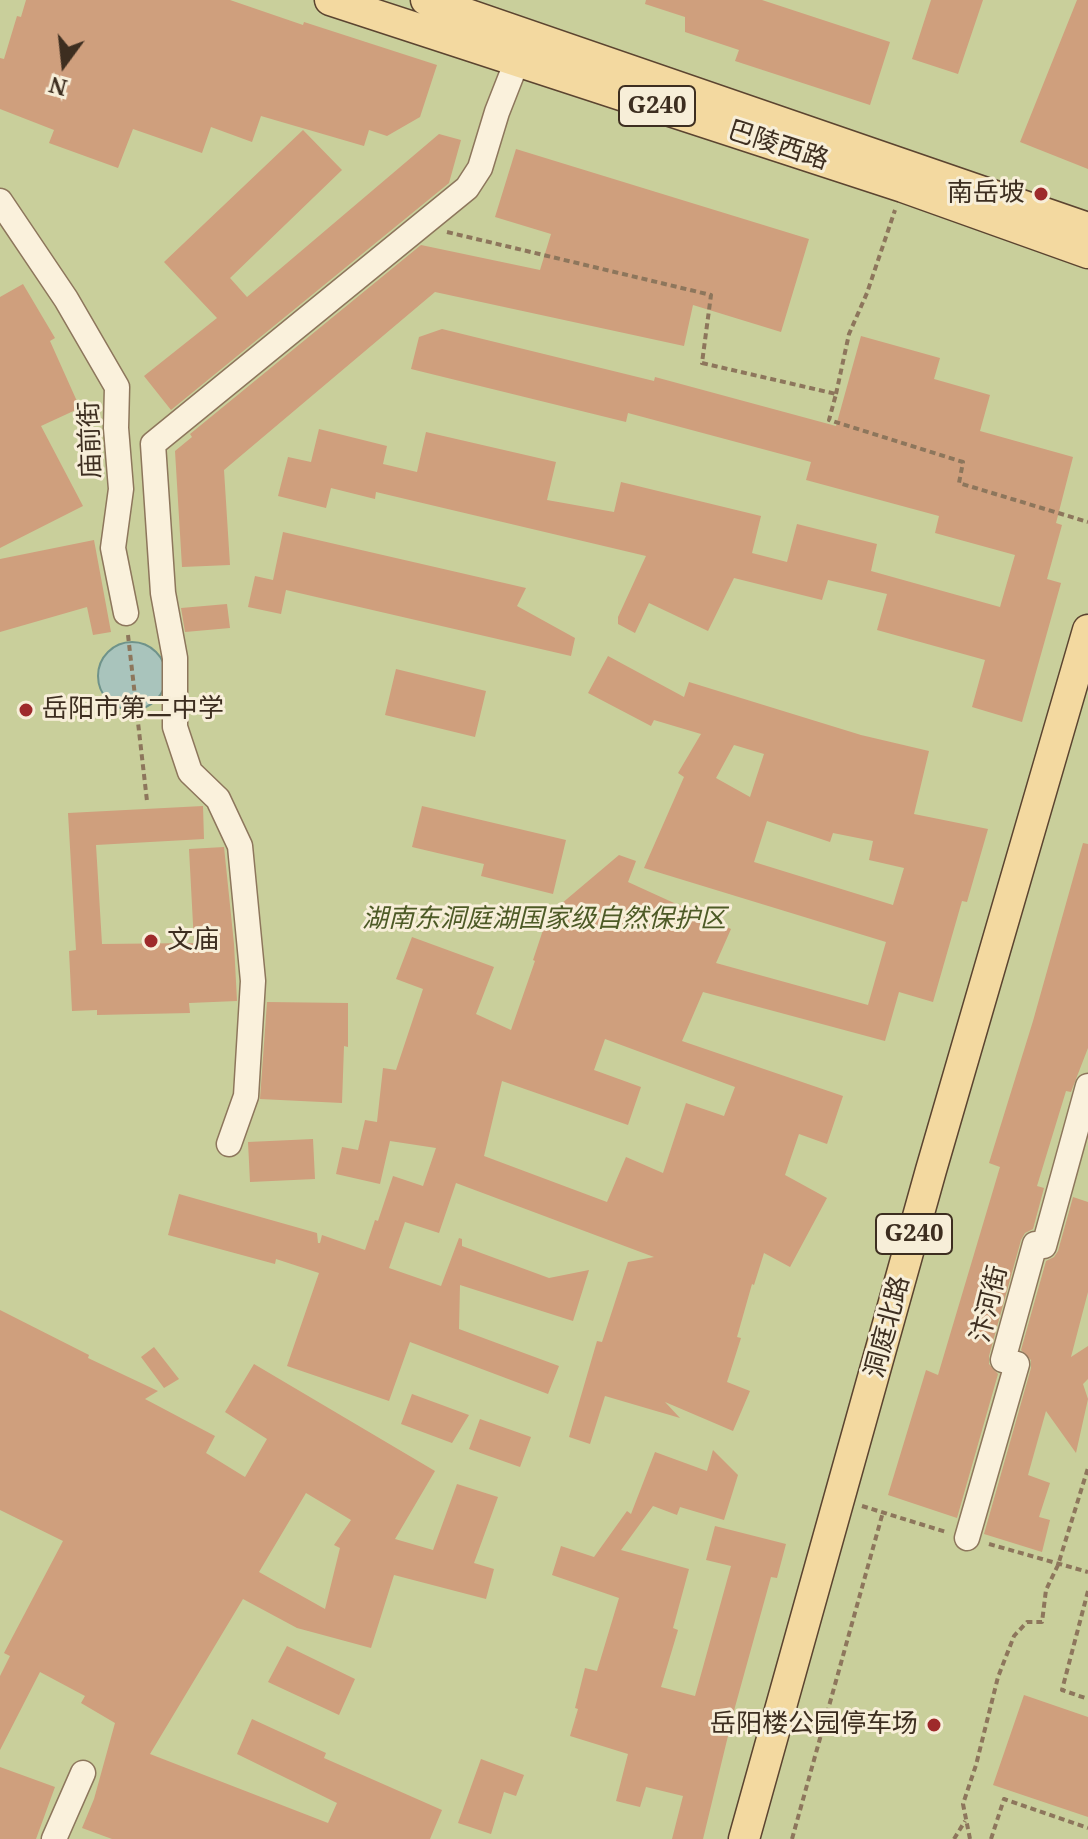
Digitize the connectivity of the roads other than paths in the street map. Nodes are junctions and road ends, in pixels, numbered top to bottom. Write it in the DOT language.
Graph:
graph roads {
  1 [pos="330,0"];
  2 [pos="426,0"];
  3 [pos="517,61"];
  4 [pos="0,201"];
  5 [pos="1088,228"];
  6 [pos="1088,253"];
  7 [pos="126,613"];
  8 [pos="1088,630"];
  9 [pos="1088,679"];
  10 [pos="1088,1086"];
  11 [pos="229,1144"];
  12 [pos="967,1538"];
  13 [pos="83,1773"];
  14 [pos="54,1839"];
  15 [pos="744,1839"];
  16 [pos="758,1839"];
  1 -- 3 [label="main road, 巴陵西路 / G240"];
  2 -- 5 [label="main road, 巴陵西路 / G240"];
  3 -- 6 [label="main road, 巴陵西路 / G240"];
  3 -- 11 [label="street"];
  4 -- 7 [label="street, 庙前街"];
  8 -- 15 [label="main road, 洞庭北路 / G240"];
  9 -- 16 [label="main road, 洞庭北路 / G240"];
  10 -- 12 [label="street, 汴河街"];
  13 -- 14 [label="street"];
}
